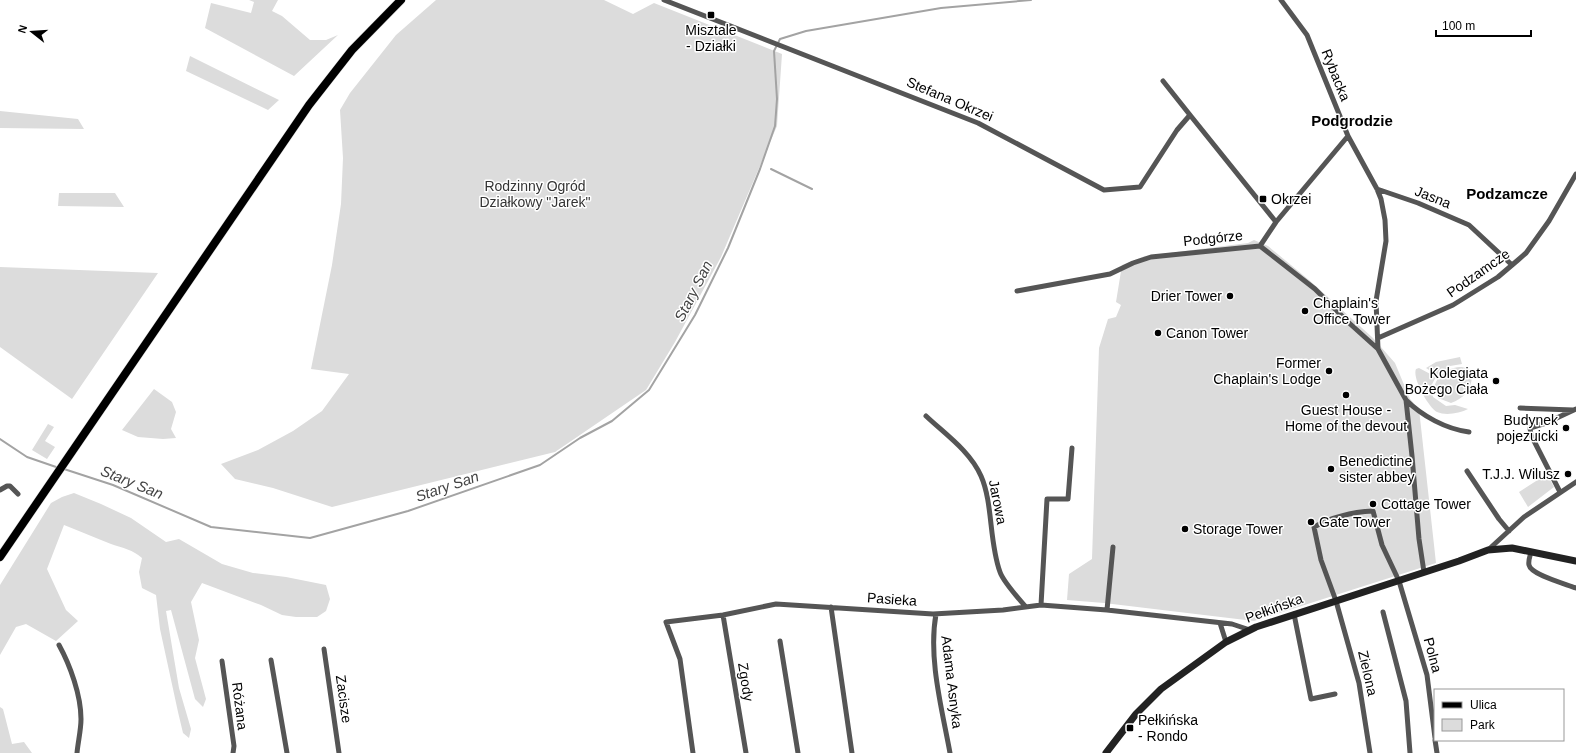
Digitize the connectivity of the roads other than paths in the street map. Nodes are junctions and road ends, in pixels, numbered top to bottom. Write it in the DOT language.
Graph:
graph roads {
  1 [pos="401,0"];
  2 [pos="664,0"];
  3 [pos="1281,0"];
  4 [pos="1163,81"];
  5 [pos="1190,115"];
  6 [pos="1348,136"];
  7 [pos="1576,174"];
  8 [pos="1377,189"];
  9 [pos="1276,222"];
  10 [pos="1260,246"];
  11 [pos="1512,265"];
  12 [pos="1017,292"];
  13 [pos="1378,338"];
  14 [pos="1378,348"];
  15 [pos="1406,400"];
  16 [pos="1520,408"];
  17 [pos="1575,410"];
  18 [pos="926,416"];
  19 [pos="1469,432"];
  20 [pos="1072,448"];
  21 [pos="1467,471"];
  22 [pos="1576,482"];
  23 [pos="0,490"];
  24 [pos="1560,492"];
  25 [pos="18,494"];
  26 [pos="1373,511"];
  27 [pos="1509,531"];
  28 [pos="1113,547"];
  29 [pos="1488,550"];
  30 [pos="1531,552"];
  31 [pos="0,557"];
  32 [pos="1576,560"];
  33 [pos="1424,572"];
  34 [pos="1399,580"];
  35 [pos="1576,588"];
  36 [pos="1336,601"];
  37 [pos="1041,605"];
  38 [pos="1025,606"];
  39 [pos="831,607"];
  40 [pos="1106,610"];
  41 [pos="1383,612"];
  42 [pos="936,614"];
  43 [pos="1294,614"];
  44 [pos="723,615"];
  45 [pos="1220,623"];
  46 [pos="1250,630"];
  47 [pos="780,641"];
  48 [pos="1226,642"];
  49 [pos="58,645"];
  50 [pos="324,649"];
  51 [pos="271,660"];
  52 [pos="222,661"];
  53 [pos="1334,694"];
  54 [pos="1434,731"];
  55 [pos="1435,741"];
  56 [pos="1108,752"];
  57 [pos="77,753"];
  58 [pos="233,753"];
  59 [pos="287,753"];
  60 [pos="339,753"];
  61 [pos="693,753"];
  62 [pos="746,753"];
  63 [pos="798,753"];
  64 [pos="852,753"];
  65 [pos="950,753"];
  66 [pos="1370,753"];
  67 [pos="1410,753"];
  68 [pos="1437,753"];
  1 -- 31 [label="main road"];
  2 -- 5 [label="street, Stefana Okrzei"];
  3 -- 6 [label="street, Rybacka"];
  4 -- 5 [label="street"];
  5 -- 9 [label="street"];
  6 -- 8 [label="street, Rybacka"];
  6 -- 9 [label="street"];
  7 -- 11 [label="street, Podzamcze"];
  8 -- 11 [label="street, Jasna"];
  8 -- 13 [label="street, Rybacka"];
  9 -- 10 [label="street"];
  10 -- 12 [label="street, Podgórze"];
  10 -- 14 [label="street, Podgórze"];
  11 -- 13 [label="street, Podzamcze"];
  13 -- 14 [label="street, Rybacka"];
  14 -- 15 [label="street"];
  15 -- 19 [label="street"];
  15 -- 33 [label="street"];
  16 -- 17 [label="street"];
  17 -- 24 [label="street"];
  18 -- 38 [label="street, Jarowa"];
  20 -- 37 [label="street"];
  21 -- 27 [label="street"];
  22 -- 24 [label="street"];
  23 -- 25 [label="street"];
  24 -- 27 [label="street"];
  26 -- 34 [label="street, Polna"];
  26 -- 36 [label="street, Zielona"];
  27 -- 29 [label="street"];
  28 -- 40 [label="street"];
  29 -- 30 [label="street, Pełkińska"];
  29 -- 33 [label="street, Pełkińska"];
  30 -- 32 [label="street, Pełkińska"];
  30 -- 35 [label="street"];
  33 -- 34 [label="street, Pełkińska"];
  34 -- 36 [label="street, Pełkińska"];
  34 -- 54 [label="street, Polna"];
  36 -- 43 [label="street, Pełkińska"];
  36 -- 66 [label="street, Zielona"];
  37 -- 38 [label="street, Pasieka"];
  37 -- 40 [label="street, Pasieka"];
  38 -- 42 [label="street, Pasieka"];
  39 -- 42 [label="street, Pasieka"];
  39 -- 44 [label="street, Pasieka"];
  39 -- 64 [label="street"];
  40 -- 45 [label="street, Pasieka"];
  41 -- 67 [label="street"];
  42 -- 65 [label="street, Adama Asnyka"];
  43 -- 46 [label="street, Pełkińska"];
  43 -- 53 [label="street"];
  44 -- 61 [label="street, Pasieka"];
  44 -- 62 [label="street, Zgody"];
  45 -- 46 [label="street, Pasieka"];
  45 -- 48 [label="street"];
  46 -- 48 [label="street, Pełkińska"];
  47 -- 63 [label="street"];
  48 -- 56 [label="street, Pełkińska"];
  49 -- 57 [label="street"];
  50 -- 60 [label="street, Zacisze"];
  51 -- 59 [label="street"];
  52 -- 58 [label="street, Różana"];
  55 -- 68 [label="street, Polna"];
}
